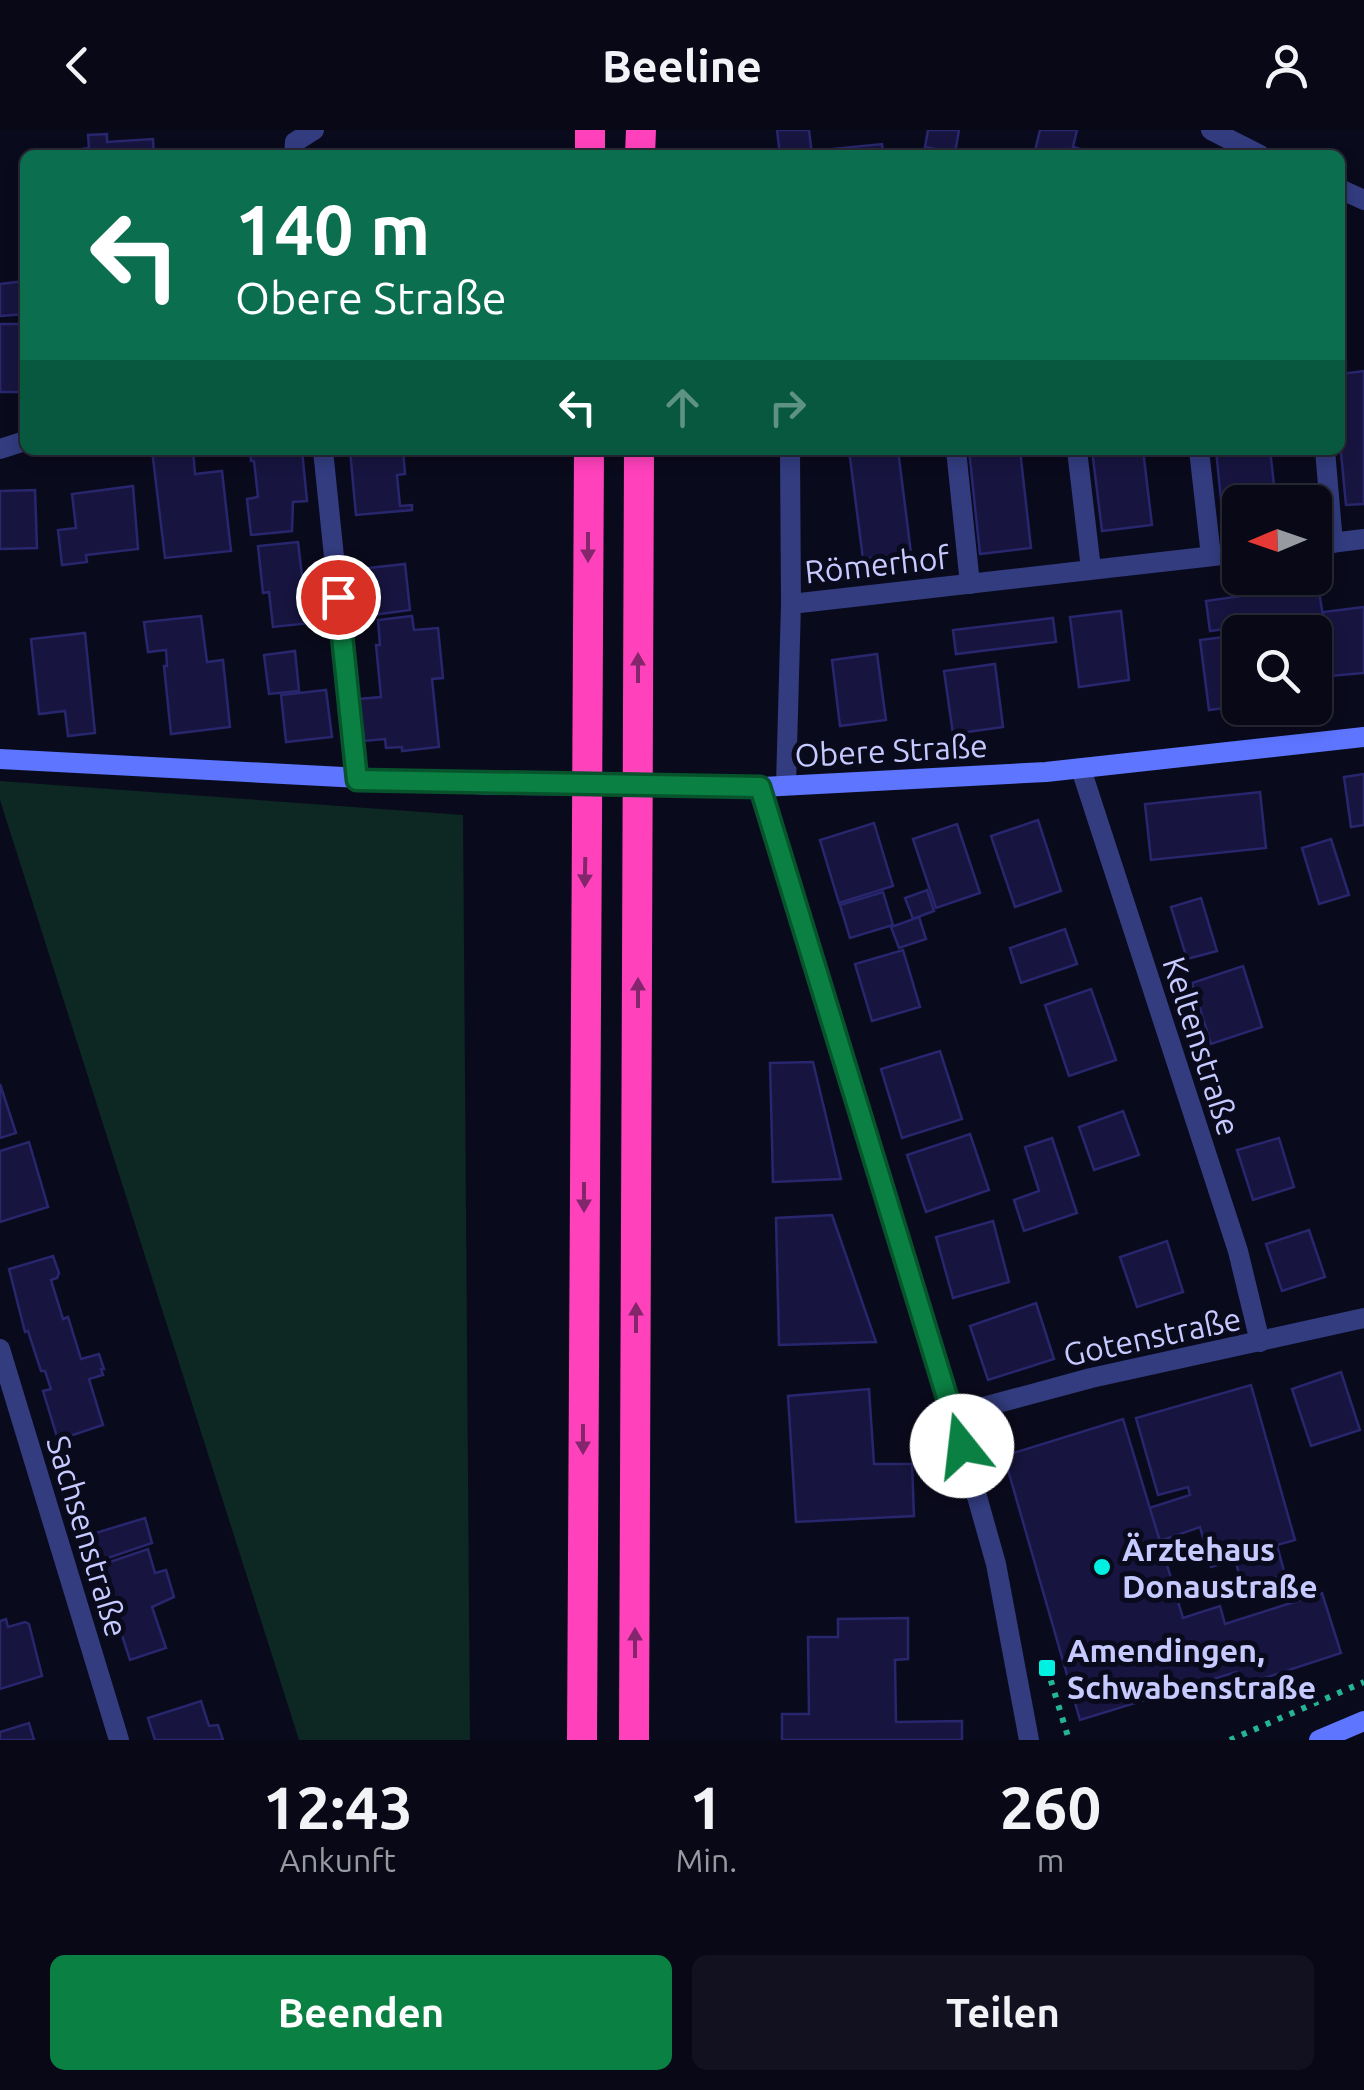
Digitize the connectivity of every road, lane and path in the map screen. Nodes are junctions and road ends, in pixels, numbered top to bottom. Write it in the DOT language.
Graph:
graph roads {
  1 [pos="314,130"];
  2 [pos="1211,130"];
  3 [pos="294,150"];
  4 [pos="1250,150"];
  5 [pos="324,455"];
  6 [pos="589,455"];
  7 [pos="639,455"];
  8 [pos="790,455"];
  9 [pos="957,455"];
  10 [pos="1078,455"];
  11 [pos="1200,455"];
  12 [pos="1324,455"];
  13 [pos="1324,485"];
  14 [pos="1364,539"];
  15 [pos="1332,543"];
  16 [pos="1222,554"];
  17 [pos="1211,556"];
  18 [pos="1091,569"];
  19 [pos="970,584"];
  20 [pos="791,604"];
  21 [pos="1364,737"];
  22 [pos="0,760"];
  23 [pos="1081,769"];
  24 [pos="357,780"];
  25 [pos="786,785"];
  26 [pos="760,787"];
  27 [pos="1364,1318"];
  28 [pos="1260,1342"];
  29 [pos="0,1349"];
  30 [pos="954,1415"];
  31 [pos="1047,1668"];
  32 [pos="1364,1682"];
  33 [pos="1364,1721"];
  34 [pos="119,1740"];
  35 [pos="582,1740"];
  36 [pos="634,1740"];
  37 [pos="1029,1740"];
  38 [pos="1069,1740"];
  39 [pos="1230,1740"];
  40 [pos="1319,1740"];
  1 -- 3 [label="street"];
  2 -- 4 [label="street"];
  5 -- 24 [label="street"];
  6 -- 35 [label="highway, one-way"];
  36 -- 7 [label="highway, one-way"];
  8 -- 20 [label="street, Römerhof"];
  9 -- 19 [label="street, Römerhof"];
  10 -- 18 [label="street"];
  11 -- 17 [label="street"];
  12 -- 13 [label="street"];
  14 -- 15 [label="street"];
  16 -- 17 [label="street, Römerhof"];
  17 -- 18 [label="street, Römerhof"];
  18 -- 19 [label="street, Römerhof"];
  19 -- 20 [label="street, Römerhof"];
  20 -- 25 [label="street, Römerhof"];
  21 -- 23 [label="street, Obere Straße"];
  22 -- 24 [label="street, Obere Straße"];
  23 -- 25 [label="street, Obere Straße"];
  23 -- 28 [label="street, Keltenstraße"];
  24 -- 26 [label="street, Obere Straße, bridge"];
  25 -- 26 [label="street, Obere Straße"];
  26 -- 30 [label="street"];
  27 -- 28 [label="street, Gotenstraße"];
  28 -- 30 [label="street, Gotenstraße"];
  29 -- 34 [label="street, Sachsenstraße"];
  30 -- 37 [label="street"];
  31 -- 38 [label="path"];
  32 -- 39 [label="path"];
  33 -- 40 [label="street"];
}
